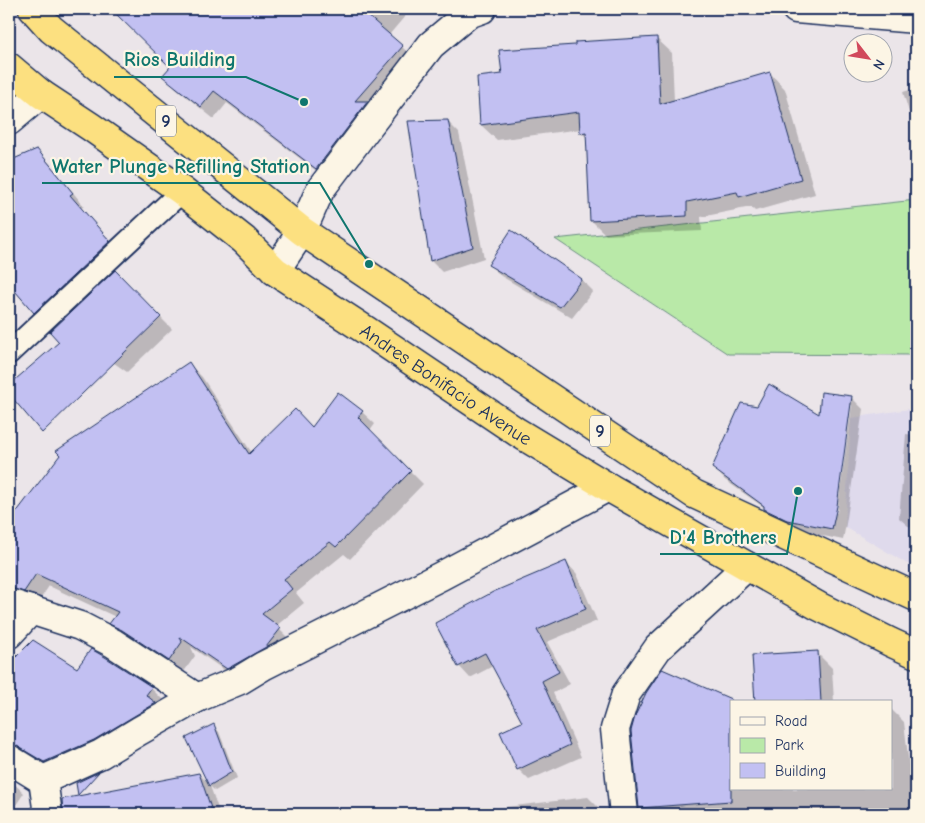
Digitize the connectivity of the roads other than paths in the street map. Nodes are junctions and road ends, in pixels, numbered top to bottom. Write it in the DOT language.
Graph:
graph roads {
  1 [pos="33,9"];
  2 [pos="482,9"];
  3 [pos="796,9"];
  4 [pos="916,19"];
  5 [pos="9,67"];
  6 [pos="41,94"];
  7 [pos="9,121"];
  8 [pos="182,191"];
  9 [pos="302,231"];
  10 [pos="275,271"];
  11 [pos="9,353"];
  12 [pos="608,487"];
  13 [pos="747,566"];
  14 [pos="916,597"];
  15 [pos="20,606"];
  16 [pos="9,634"];
  17 [pos="916,654"];
  18 [pos="197,698"];
  19 [pos="9,759"];
  20 [pos="43,780"];
  21 [pos="48,814"];
  22 [pos="624,814"];
  1 -- 9 [label="highway, 9"];
  2 -- 9 [label="street"];
  3 -- 4 [label="street"];
  5 -- 6 [label="highway, Andres Bonifacio Avenue / 9"];
  6 -- 7 [label="street"];
  6 -- 8 [label="highway, Andres Bonifacio Avenue / 9"];
  8 -- 10 [label="highway, Andres Bonifacio Avenue / 9"];
  8 -- 11 [label="lane"];
  9 -- 10 [label="street"];
  9 -- 14 [label="highway, 9"];
  10 -- 12 [label="highway, Andres Bonifacio Avenue / 9"];
  12 -- 13 [label="highway, Andres Bonifacio Avenue / 9"];
  12 -- 18 [label="street"];
  13 -- 17 [label="highway, Andres Bonifacio Avenue / 9"];
  13 -- 22 [label="street"];
  15 -- 16 [label="street"];
  15 -- 18 [label="street"];
  18 -- 20 [label="street"];
  19 -- 20 [label="street"];
  20 -- 21 [label="street"];
}
